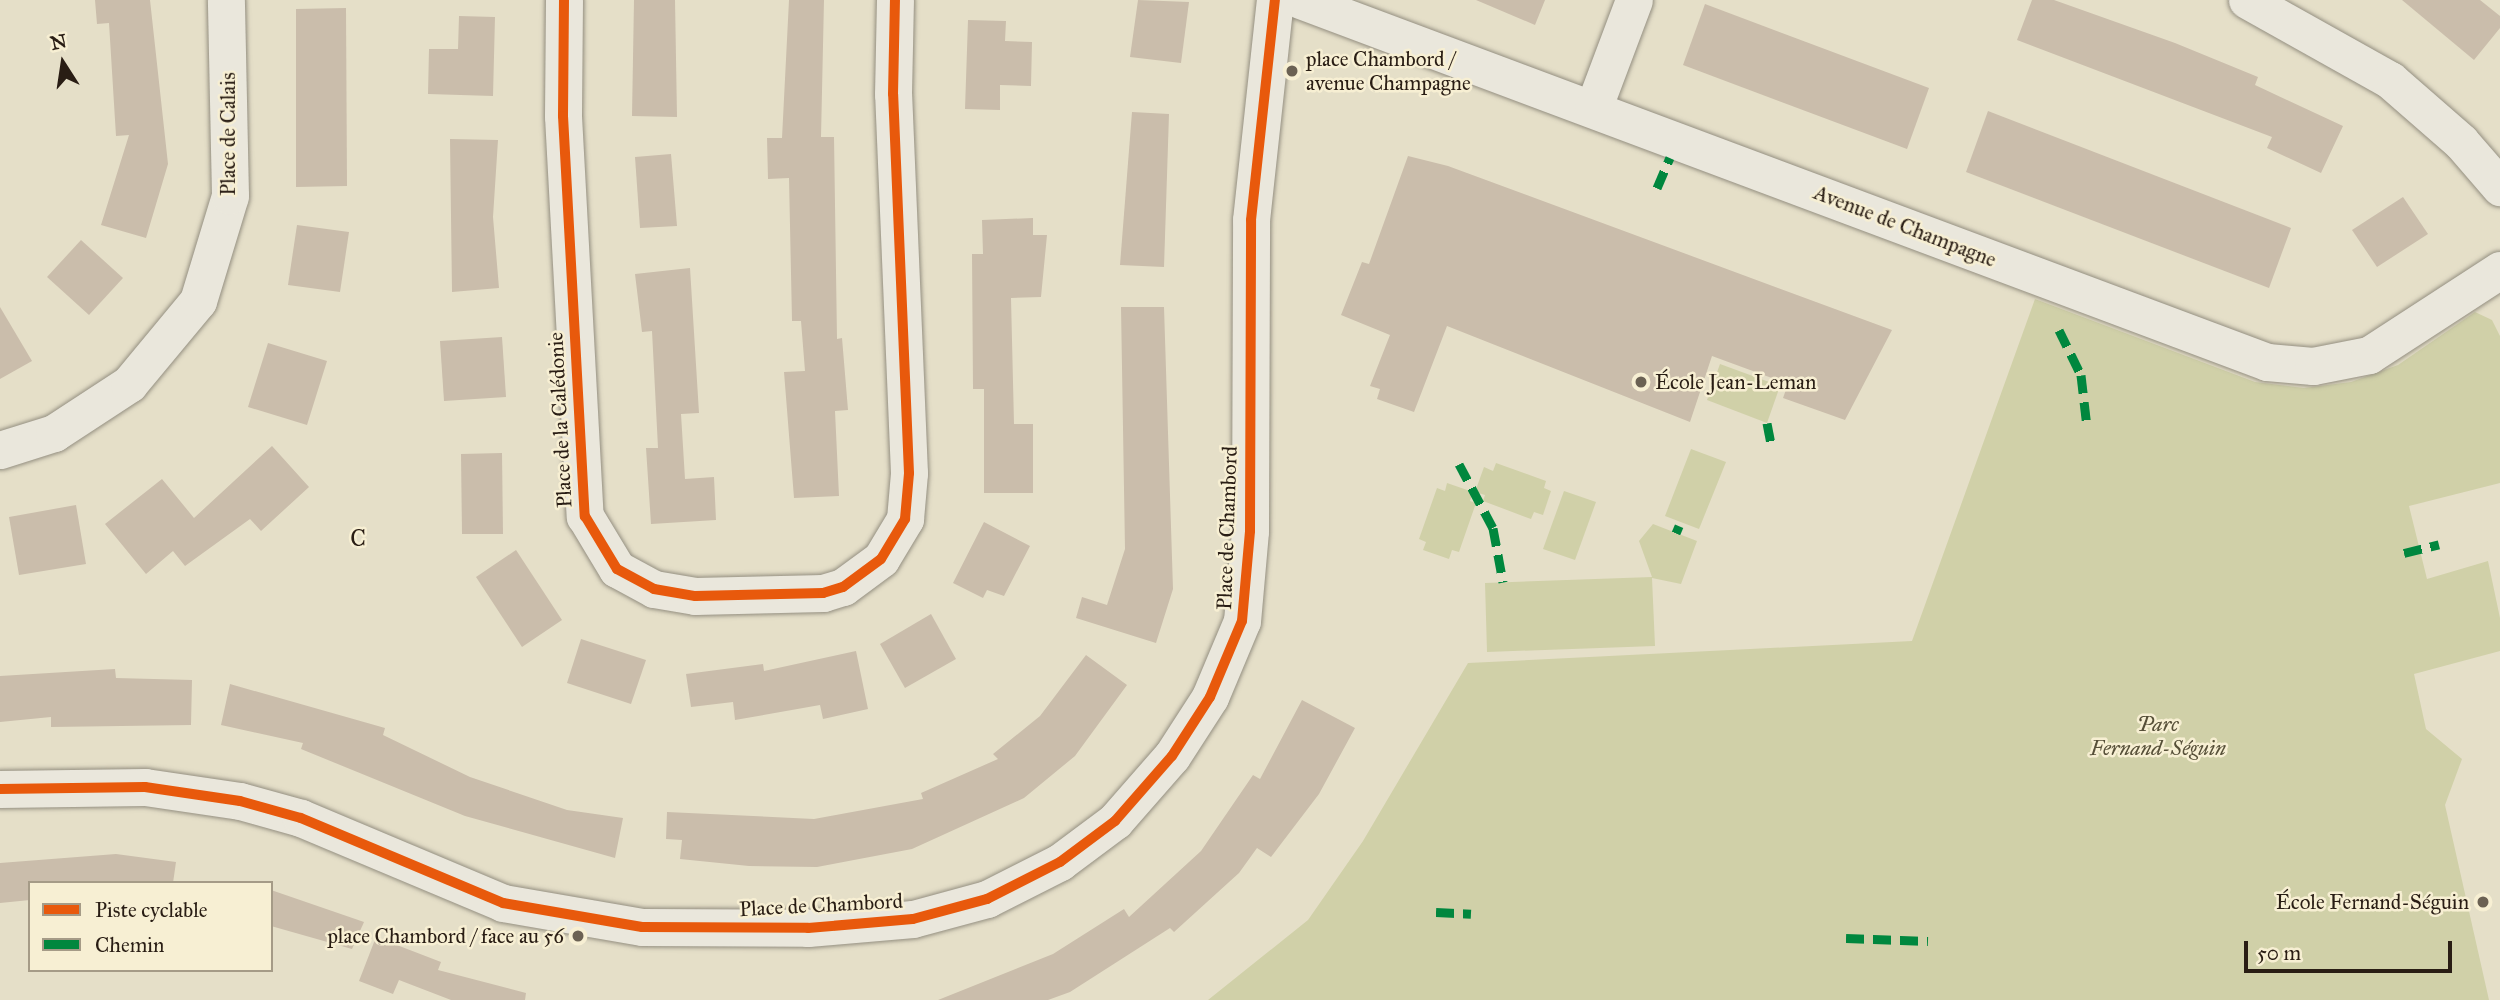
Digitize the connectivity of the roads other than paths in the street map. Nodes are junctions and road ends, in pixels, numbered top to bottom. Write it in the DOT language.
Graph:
graph roads {
  1 [pos="226,0"];
  2 [pos="564,0"];
  3 [pos="895,0"];
  4 [pos="1275,0"];
  5 [pos="1300,0"];
  6 [pos="1634,0"];
  7 [pos="2247,0"];
  8 [pos="1593,109"];
  9 [pos="2500,187"];
  10 [pos="2500,270"];
  11 [pos="0,450"];
  12 [pos="0,789"];
  1 -- 11 [label="street, Place de Calais"];
  2 -- 3 [label="street, Place de la Calédonie"];
  4 -- 12 [label="street, Place de Chambord"];
  5 -- 8 [label="street, Avenue de Champagne"];
  6 -- 8 [label="street"];
  7 -- 9 [label="street"];
  8 -- 10 [label="street, Avenue de Champagne"];
}
